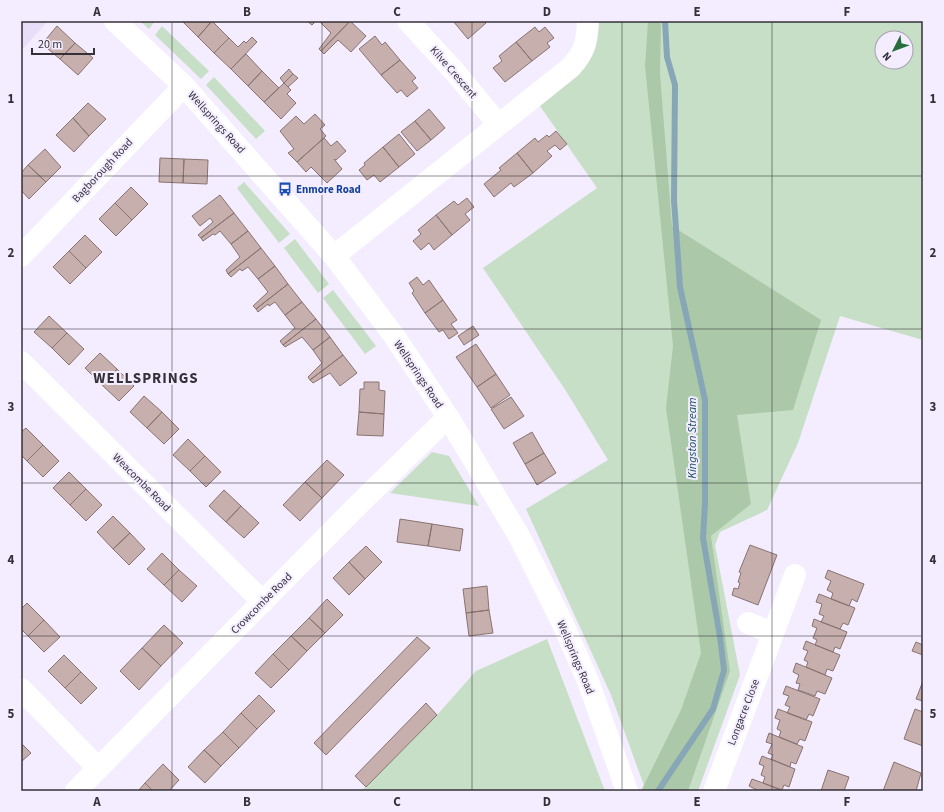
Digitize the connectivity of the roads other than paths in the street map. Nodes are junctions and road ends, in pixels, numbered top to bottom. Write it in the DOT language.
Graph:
graph roads {
  1 [pos="115,21"];
  2 [pos="408,21"];
  3 [pos="588,21"];
  4 [pos="184,86"];
  5 [pos="498,124"];
  6 [pos="21,256"];
  7 [pos="334,256"];
  8 [pos="21,362"];
  9 [pos="448,417"];
  10 [pos="795,575"];
  11 [pos="263,602"];
  12 [pos="748,623"];
  13 [pos="773,633"];
  14 [pos="21,690"];
  15 [pos="98,768"];
  16 [pos="76,791"];
  17 [pos="627,791"];
  18 [pos="714,791"];
  1 -- 4 [label="street, Wellsprings Road"];
  2 -- 5 [label="street, Kilve Crescent"];
  3 -- 5 [label="street"];
  4 -- 6 [label="street, Bagborough Road"];
  4 -- 7 [label="street, Wellsprings Road"];
  5 -- 7 [label="street"];
  7 -- 9 [label="street, Wellsprings Road"];
  8 -- 11 [label="street, Weacombe Road"];
  9 -- 11 [label="street, Crowcombe Road"];
  9 -- 17 [label="street, Wellsprings Road"];
  10 -- 13 [label="street, Longacre Close"];
  11 -- 15 [label="street, Crowcombe Road"];
  12 -- 13 [label="street"];
  13 -- 18 [label="street, Longacre Close"];
  14 -- 15 [label="street"];
  15 -- 16 [label="street, Crowcombe Road"];
}
